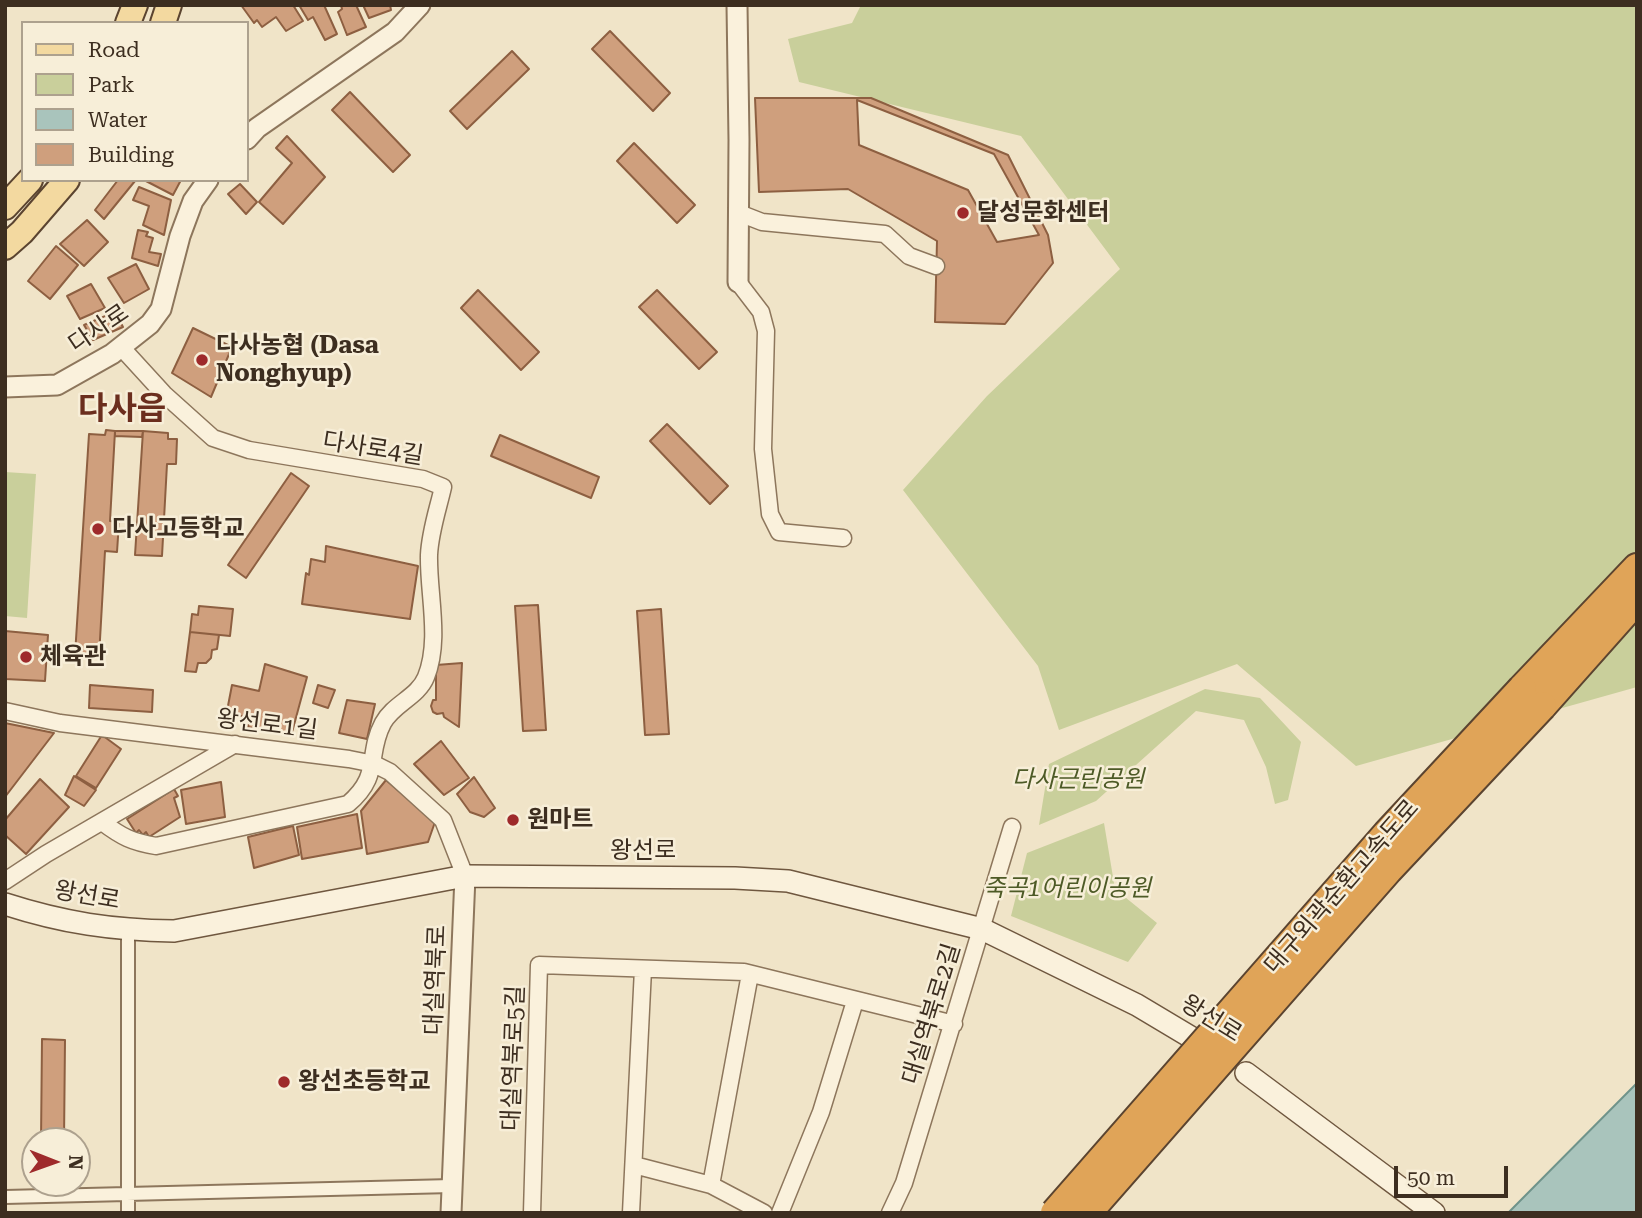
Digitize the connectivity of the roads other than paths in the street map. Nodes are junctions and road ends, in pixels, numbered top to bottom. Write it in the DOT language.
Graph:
graph roads {
  1 [pos="420,5"];
  2 [pos="737,5"];
  3 [pos="248,138"];
  4 [pos="28,182"];
  5 [pos="64,182"];
  6 [pos="207,182"];
  7 [pos="5,206"];
  8 [pos="739,213"];
  9 [pos="5,247"];
  10 [pos="936,266"];
  11 [pos="738,282"];
  12 [pos="121,347"];
  13 [pos="5,387"];
  14 [pos="843,538"];
  15 [pos="1637,568"];
  16 [pos="1637,599"];
  17 [pos="1532,698"];
  18 [pos="5,711"];
  19 [pos="235,744"];
  20 [pos="374,764"];
  21 [pos="102,822"];
  22 [pos="1012,827"];
  23 [pos="466,876"];
  24 [pos="5,881"];
  25 [pos="5,904"];
  26 [pos="982,929"];
  27 [pos="128,930"];
  28 [pos="643,969"];
  29 [pos="750,974"];
  30 [pos="855,1001"];
  31 [pos="954,1024"];
  32 [pos="1214,1051"];
  33 [pos="1246,1073"];
  34 [pos="634,1165"];
  35 [pos="711,1185"];
  36 [pos="452,1186"];
  37 [pos="128,1193"];
  38 [pos="5,1197"];
  39 [pos="128,1213"];
  40 [pos="451,1213"];
  41 [pos="532,1213"];
  42 [pos="631,1213"];
  43 [pos="764,1213"];
  44 [pos="780,1213"];
  45 [pos="890,1213"];
  46 [pos="1055,1213"];
  47 [pos="1087,1213"];
  48 [pos="1434,1213"];
  1 -- 3 [label="street"];
  2 -- 8 [label="street"];
  4 -- 7 [label="main road"];
  5 -- 9 [label="main road"];
  6 -- 12 [label="street, 다사로"];
  8 -- 10 [label="street"];
  8 -- 11 [label="street"];
  11 -- 14 [label="street"];
  12 -- 13 [label="street, 다사로"];
  12 -- 20 [label="street, 다사로4길"];
  15 -- 17 [label="highway, 대구외곽순환고속도로"];
  16 -- 17 [label="highway, 대구외곽순환고속도로"];
  17 -- 46 [label="highway, 대구외곽순환고속도로, bridge"];
  17 -- 47 [label="highway, 대구외곽순환고속도로, bridge"];
  18 -- 19 [label="street, 왕선로1길"];
  19 -- 20 [label="street, 왕선로1길"];
  19 -- 21 [label="street"];
  20 -- 21 [label="street"];
  20 -- 23 [label="street, 왕선로1길"];
  21 -- 24 [label="street"];
  22 -- 26 [label="street, 대실역북로2길"];
  23 -- 26 [label="main road, 왕선로"];
  23 -- 27 [label="main road, 왕선로"];
  23 -- 36 [label="street, 대실역북로"];
  25 -- 27 [label="main road, 왕선로"];
  26 -- 31 [label="street, 대실역북로2길"];
  26 -- 32 [label="main road, 왕선로"];
  27 -- 37 [label="street"];
  28 -- 29 [label="street, 대실역북로5길"];
  28 -- 34 [label="street"];
  28 -- 41 [label="street, 대실역북로5길"];
  29 -- 30 [label="street, 대실역북로5길"];
  29 -- 35 [label="street"];
  30 -- 31 [label="street, 대실역북로5길"];
  30 -- 44 [label="street"];
  31 -- 45 [label="street, 대실역북로2길"];
  32 -- 33 [label="street, 왕선로"];
  33 -- 48 [label="main road"];
  34 -- 35 [label="street"];
  34 -- 42 [label="street"];
  35 -- 43 [label="street"];
  36 -- 37 [label="street"];
  36 -- 40 [label="street, 대실역북로"];
  37 -- 38 [label="street"];
  37 -- 39 [label="street"];
}
